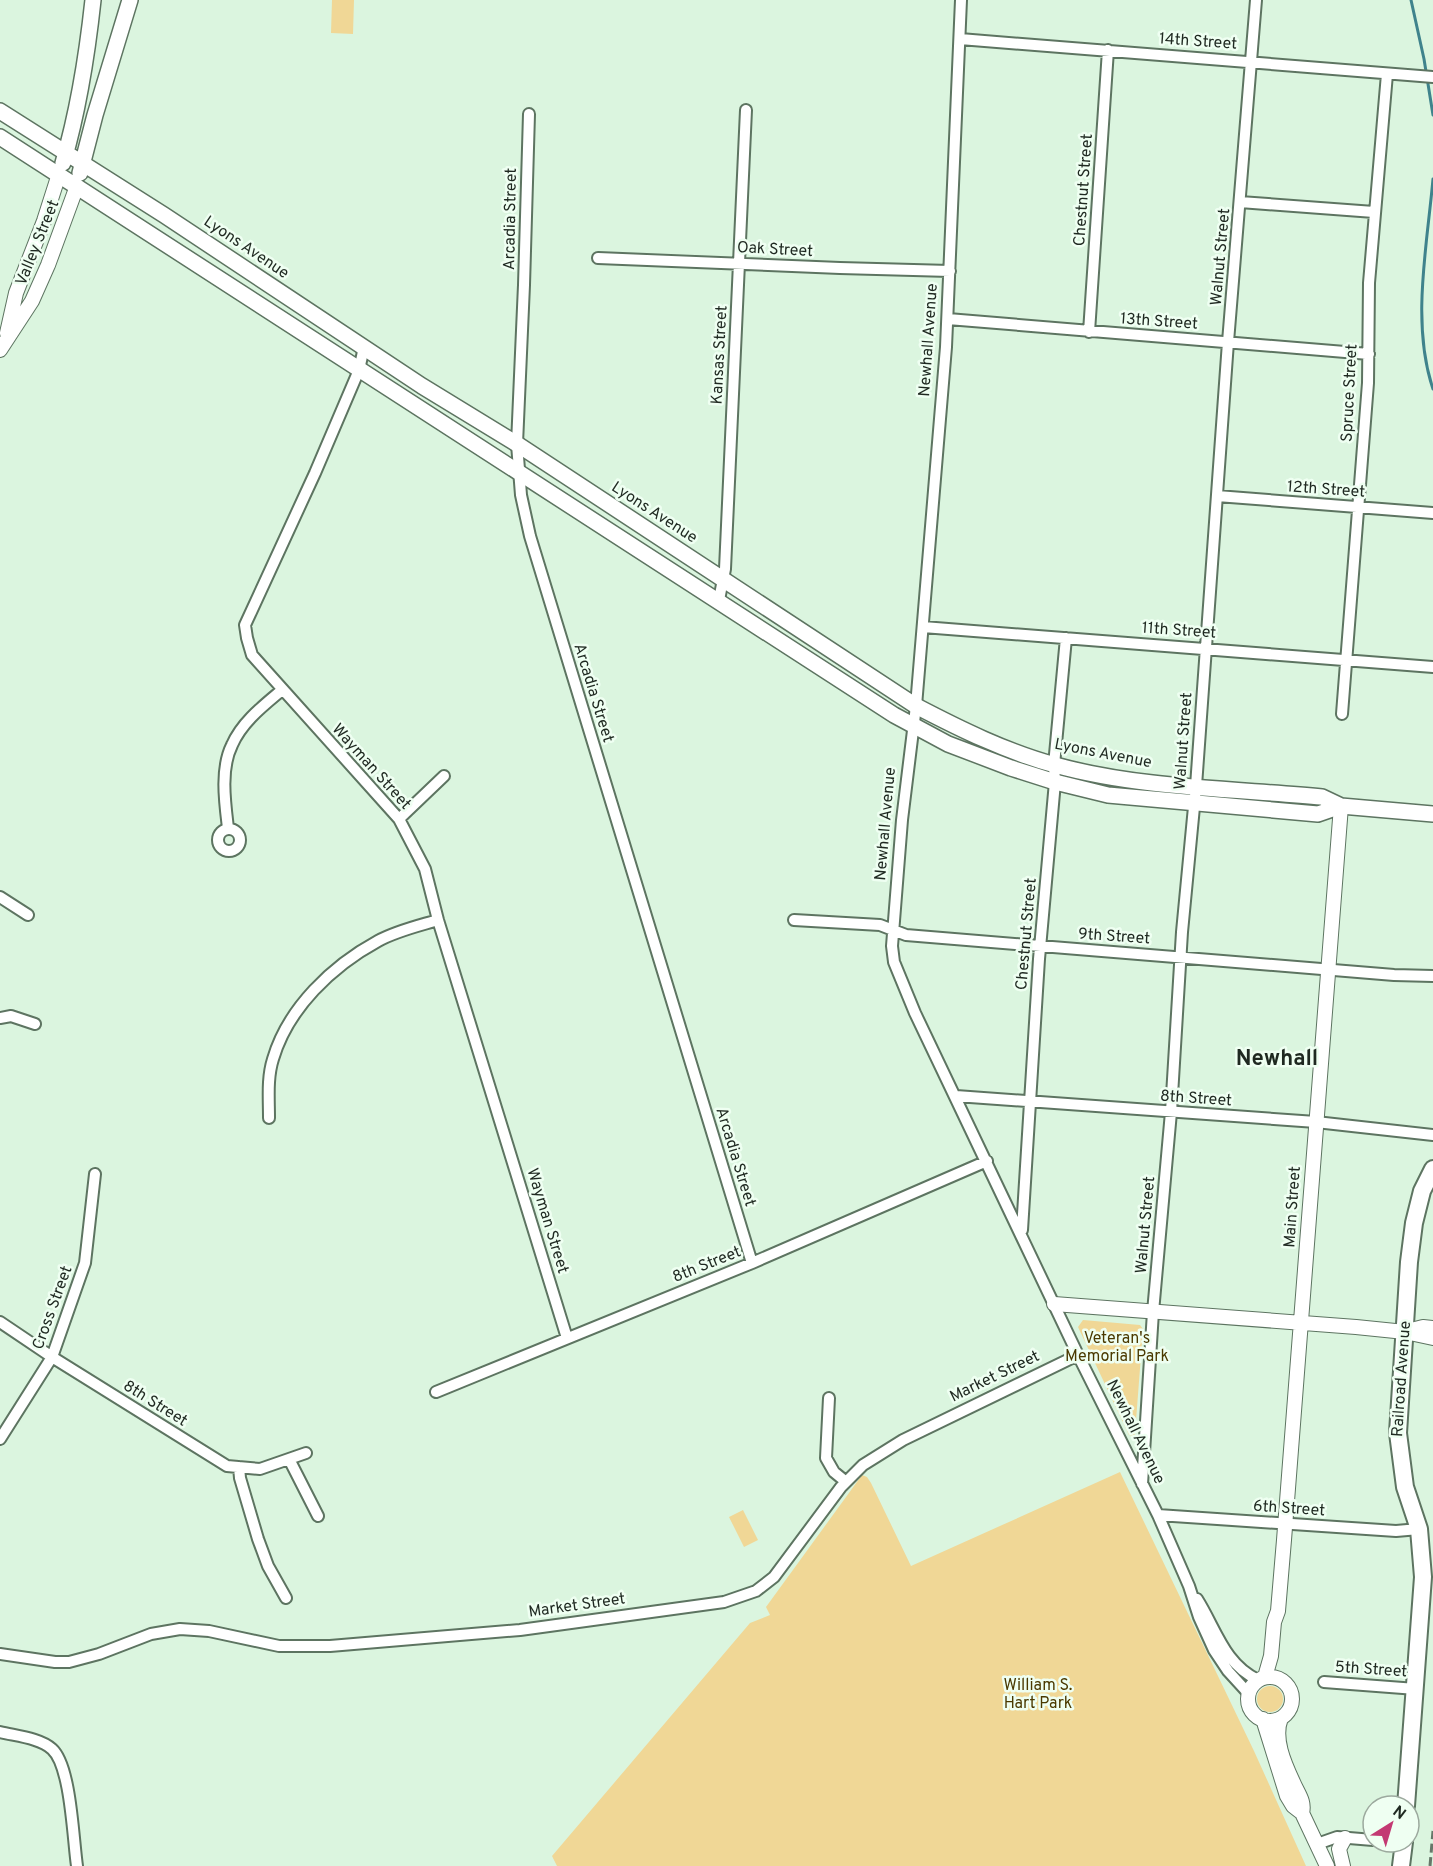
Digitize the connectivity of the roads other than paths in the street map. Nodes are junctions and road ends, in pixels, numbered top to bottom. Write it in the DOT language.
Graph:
graph roads {
  1 [pos="93,0"];
  2 [pos="130,0"];
  3 [pos="961,0"];
  4 [pos="1256,0"];
  5 [pos="960,39"];
  6 [pos="1108,50"];
  7 [pos="1251,61"];
  8 [pos="1387,74"];
  9 [pos="1433,77"];
  10 [pos="746,110"];
  11 [pos="0,111"];
  12 [pos="529,114"];
  13 [pos="0,137"];
  14 [pos="66,153"];
  15 [pos="83,165"];
  16 [pos="59,174"];
  17 [pos="77,186"];
  18 [pos="1240,202"];
  19 [pos="1374,212"];
  20 [pos="598,258"];
  21 [pos="739,263"];
  22 [pos="950,271"];
  23 [pos="948,319"];
  24 [pos="1089,332"];
  25 [pos="1228,342"];
  26 [pos="2,346"];
  27 [pos="364,347"];
  28 [pos="1369,354"];
  29 [pos="359,370"];
  30 [pos="517,444"];
  31 [pos="520,472"];
  32 [pos="1217,496"];
  33 [pos="1358,507"];
  34 [pos="1433,513"];
  35 [pos="723,580"];
  36 [pos="719,600"];
  37 [pos="923,627"];
  38 [pos="1066,638"];
  39 [pos="1206,648"];
  40 [pos="1346,661"];
  41 [pos="1433,667"];
  42 [pos="282,690"];
  43 [pos="916,706"];
  44 [pos="1342,714"];
  45 [pos="913,725"];
  46 [pos="1053,765"];
  47 [pos="444,776"];
  48 [pos="1055,783"];
  49 [pos="1196,786"];
  50 [pos="1194,803"];
  51 [pos="1341,806"];
  52 [pos="1433,814"];
  53 [pos="399,819"];
  54 [pos="228,828"];
  55 [pos="0,897"];
  56 [pos="28,915"];
  57 [pos="438,920"];
  58 [pos="794,920"];
  59 [pos="893,930"];
  60 [pos="1041,947"];
  61 [pos="1181,956"];
  62 [pos="1328,968"];
  63 [pos="1433,976"];
  64 [pos="0,1018"];
  65 [pos="35,1024"];
  66 [pos="956,1096"];
  67 [pos="1029,1100"];
  68 [pos="1171,1112"];
  69 [pos="269,1118"];
  70 [pos="1316,1122"];
  71 [pos="1433,1135"];
  72 [pos="987,1161"];
  73 [pos="1433,1169"];
  74 [pos="95,1174"];
  75 [pos="1022,1233"];
  76 [pos="752,1263"];
  77 [pos="1054,1304"];
  78 [pos="1153,1312"];
  79 [pos="0,1322"];
  80 [pos="1301,1323"];
  81 [pos="1433,1328"];
  82 [pos="1405,1332"];
  83 [pos="567,1338"];
  84 [pos="1433,1338"];
  85 [pos="1078,1355"];
  86 [pos="52,1358"];
  87 [pos="436,1392"];
  88 [pos="829,1398"];
  89 [pos="0,1439"];
  90 [pos="306,1453"];
  91 [pos="290,1459"];
  92 [pos="239,1467"];
  93 [pos="845,1481"];
  94 [pos="1142,1485"];
  95 [pos="1158,1515"];
  96 [pos="318,1516"];
  97 [pos="1285,1525"];
  98 [pos="1419,1530"];
  99 [pos="1189,1586"];
  100 [pos="286,1598"];
  101 [pos="1278,1611"];
  102 [pos="0,1654"];
  103 [pos="1262,1679"];
  104 [pos="1284,1682"];
  105 [pos="1324,1682"];
  106 [pos="1416,1689"];
  107 [pos="1249,1694"];
  108 [pos="1281,1718"];
  109 [pos="1263,1719"];
  110 [pos="0,1732"];
  111 [pos="1407,1794"];
  112 [pos="1302,1813"];
  113 [pos="1345,1838"];
  114 [pos="1361,1839"];
  115 [pos="1317,1844"];
  116 [pos="77,1866"];
  117 [pos="1327,1866"];
  118 [pos="1343,1866"];
  1 -- 14 [label="main road"];
  2 -- 15 [label="main road"];
  3 -- 5 [label="street, Newhall Avenue"];
  4 -- 7 [label="street, Walnut Street"];
  5 -- 6 [label="street, 14th Street"];
  5 -- 22 [label="street, Newhall Avenue"];
  6 -- 7 [label="street, 14th Street"];
  6 -- 24 [label="street, Chestnut Street"];
  7 -- 8 [label="street, 14th Street"];
  7 -- 18 [label="street, Walnut Street"];
  8 -- 9 [label="street, 14th Street"];
  8 -- 19 [label="street, Spruce Street"];
  10 -- 21 [label="street, Kansas Street"];
  11 -- 14 [label="main road, Lyons Avenue"];
  12 -- 30 [label="street, Arcadia Street"];
  13 -- 16 [label="main road, Lyons Avenue"];
  14 -- 15 [label="main road, Lyons Avenue"];
  14 -- 16 [label="main road"];
  15 -- 17 [label="main road"];
  15 -- 27 [label="main road, Lyons Avenue"];
  16 -- 17 [label="main road, Lyons Avenue"];
  16 -- 26 [label="street, Valley Street"];
  17 -- 26 [label="street, Valley Street"];
  17 -- 29 [label="main road, Lyons Avenue"];
  18 -- 19 [label="street"];
  18 -- 25 [label="street, Walnut Street"];
  19 -- 28 [label="street, Spruce Street"];
  20 -- 21 [label="street, Oak Street"];
  21 -- 22 [label="street, Oak Street"];
  21 -- 35 [label="street, Kansas Street"];
  22 -- 23 [label="street, Newhall Avenue"];
  23 -- 24 [label="street, 13th Street"];
  23 -- 37 [label="street, Newhall Avenue"];
  24 -- 25 [label="street, 13th Street"];
  25 -- 28 [label="street, 13th Street"];
  25 -- 32 [label="street, Walnut Street"];
  27 -- 29 [label="street, Wayman Street"];
  27 -- 30 [label="main road, Lyons Avenue"];
  28 -- 33 [label="street, Spruce Street"];
  29 -- 31 [label="main road, Lyons Avenue"];
  29 -- 42 [label="street, Wayman Street"];
  30 -- 31 [label="street, Arcadia Street"];
  30 -- 35 [label="main road, Lyons Avenue"];
  31 -- 36 [label="main road, Lyons Avenue"];
  31 -- 76 [label="street, Arcadia Street"];
  32 -- 33 [label="street, 12th Street"];
  32 -- 39 [label="street, Walnut Street"];
  33 -- 34 [label="street, 12th Street"];
  33 -- 40 [label="street, Spruce Street"];
  35 -- 36 [label="street, Kansas Street"];
  35 -- 43 [label="main road, Lyons Avenue"];
  36 -- 45 [label="main road, Lyons Avenue"];
  37 -- 38 [label="street, 11th Street"];
  37 -- 43 [label="street, Newhall Avenue"];
  38 -- 39 [label="street, 11th Street"];
  38 -- 46 [label="street, Chestnut Street"];
  39 -- 40 [label="street, 11th Street"];
  39 -- 49 [label="street, Walnut Street"];
  40 -- 41 [label="street, 11th Street"];
  40 -- 44 [label="street, Spruce Street"];
  42 -- 53 [label="street, Wayman Street"];
  42 -- 54 [label="street"];
  43 -- 45 [label="street, Newhall Avenue"];
  43 -- 46 [label="main road, Lyons Avenue"];
  45 -- 48 [label="main road, Lyons Avenue"];
  45 -- 59 [label="street, Newhall Avenue"];
  46 -- 48 [label="street, Chestnut Street"];
  46 -- 49 [label="main road, Lyons Avenue"];
  47 -- 53 [label="street"];
  48 -- 50 [label="main road, Lyons Avenue"];
  48 -- 60 [label="street, Chestnut Street"];
  49 -- 50 [label="street, Walnut Street"];
  49 -- 51 [label="main road, Lyons Avenue"];
  50 -- 51 [label="main road, Lyons Avenue"];
  50 -- 61 [label="street, Walnut Street"];
  51 -- 52 [label="main road, Lyons Avenue"];
  51 -- 62 [label="street, Main Street"];
  53 -- 57 [label="street, Wayman Street"];
  55 -- 56 [label="street"];
  57 -- 69 [label="street"];
  57 -- 83 [label="street, Wayman Street"];
  58 -- 59 [label="street, 9th Street"];
  59 -- 60 [label="street, 9th Street"];
  59 -- 66 [label="street, Newhall Avenue"];
  60 -- 61 [label="street, 9th Street"];
  60 -- 67 [label="street, Chestnut Street"];
  61 -- 62 [label="street, 9th Street"];
  61 -- 68 [label="street, Walnut Street"];
  62 -- 63 [label="street, 9th Street"];
  62 -- 70 [label="street, Main Street"];
  64 -- 65 [label="street"];
  66 -- 67 [label="street, 8th Street"];
  66 -- 72 [label="street, Newhall Avenue"];
  67 -- 68 [label="street, 8th Street"];
  67 -- 75 [label="street, Chestnut Street"];
  68 -- 70 [label="street, 8th Street"];
  68 -- 78 [label="street, Walnut Street"];
  70 -- 71 [label="street, 8th Street"];
  70 -- 80 [label="street, Main Street"];
  72 -- 75 [label="street, Newhall Avenue"];
  72 -- 76 [label="street, 8th Street"];
  73 -- 82 [label="main road, Railroad Avenue"];
  74 -- 86 [label="street, Cross Street"];
  75 -- 77 [label="street, Newhall Avenue"];
  76 -- 83 [label="street, 8th Street"];
  77 -- 78 [label="street"];
  77 -- 85 [label="street, Newhall Avenue"];
  78 -- 80 [label="street"];
  78 -- 94 [label="street, Walnut Street"];
  79 -- 86 [label="street, 8th Street"];
  80 -- 82 [label="street"];
  80 -- 97 [label="street, Main Street"];
  81 -- 82 [label="street"];
  82 -- 84 [label="street"];
  82 -- 98 [label="main road, Railroad Avenue"];
  83 -- 87 [label="street, 8th Street"];
  85 -- 93 [label="street, Market Street"];
  85 -- 94 [label="street, Newhall Avenue"];
  86 -- 89 [label="street, Cross Street"];
  86 -- 92 [label="street, 8th Street"];
  88 -- 93 [label="street"];
  90 -- 91 [label="street, 8th Street"];
  91 -- 92 [label="street, 8th Street"];
  91 -- 96 [label="street"];
  92 -- 100 [label="street"];
  93 -- 102 [label="street, Market Street"];
  94 -- 95 [label="street, Newhall Avenue"];
  95 -- 97 [label="street, 6th Street"];
  95 -- 99 [label="street, Newhall Avenue"];
  97 -- 98 [label="street, 6th Street"];
  97 -- 101 [label="street, Main Street"];
  98 -- 106 [label="main road, Railroad Avenue"];
  99 -- 103 [label="street, Newhall Avenue"];
  99 -- 107 [label="street, Newhall Avenue"];
  101 -- 103 [label="street, Main Street"];
  101 -- 104 [label="street, Main Street"];
  103 -- 104 [label="street"];
  103 -- 107 [label="street"];
  104 -- 108 [label="street"];
  105 -- 106 [label="street, 5th Street"];
  106 -- 111 [label="main road, Railroad Avenue"];
  107 -- 109 [label="street"];
  108 -- 109 [label="street"];
  108 -- 112 [label="street"];
  109 -- 112 [label="street"];
  110 -- 116 [label="street"];
  112 -- 115 [label="street"];
  113 -- 114 [label="street"];
  113 -- 115 [label="street"];
  113 -- 118 [label="street"];
  115 -- 117 [label="street"];
}
